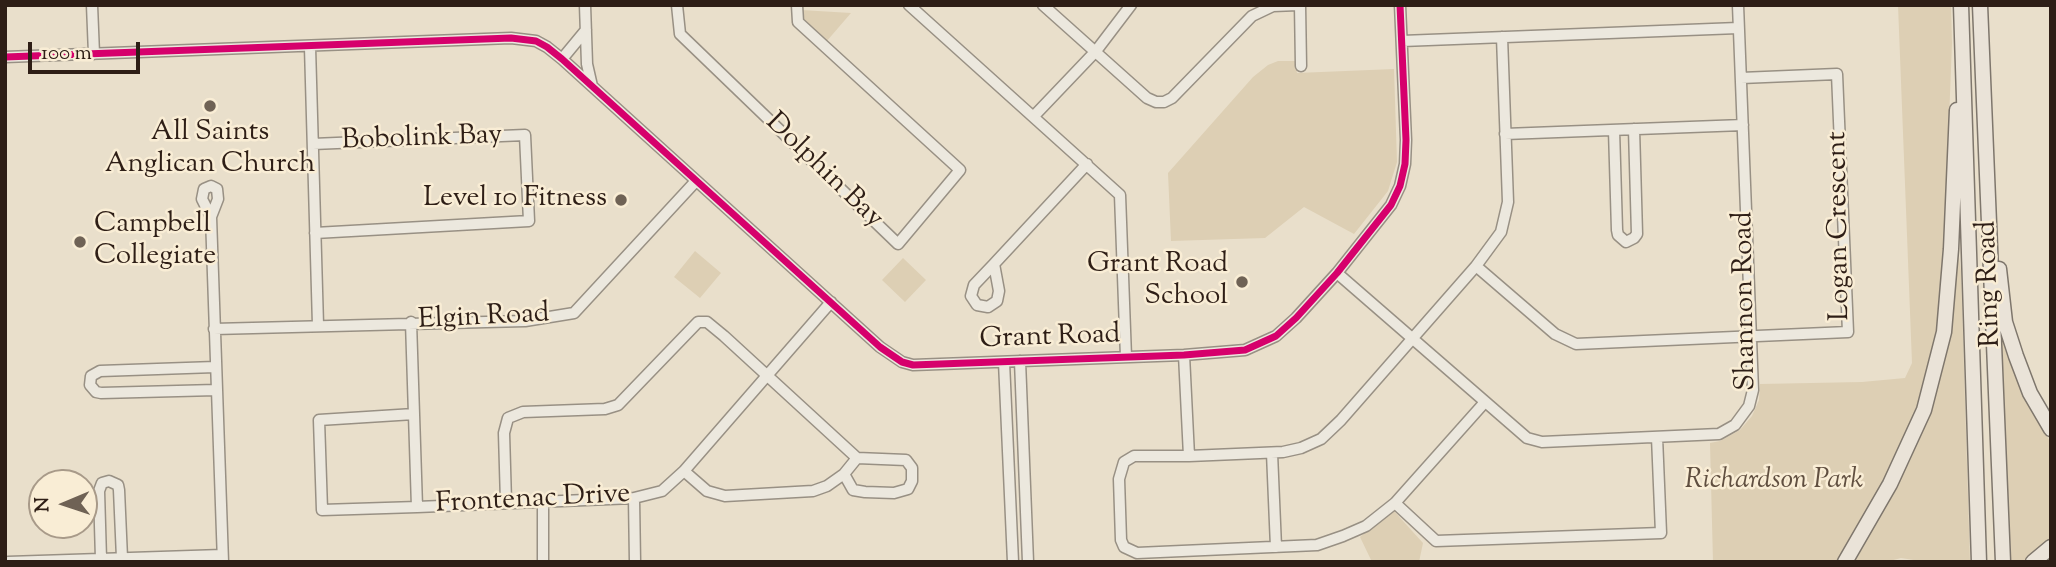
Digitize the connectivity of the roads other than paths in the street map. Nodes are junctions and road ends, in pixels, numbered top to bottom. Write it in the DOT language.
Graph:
graph roads {
  1 [pos="92,5"];
  2 [pos="584,5"];
  3 [pos="677,5"];
  4 [pos="797,5"];
  5 [pos="909,5"];
  6 [pos="1043,5"];
  7 [pos="1131,5"];
  8 [pos="1299,5"];
  9 [pos="1400,5"];
  10 [pos="1738,5"];
  11 [pos="1961,5"];
  12 [pos="1980,5"];
  13 [pos="1738,29"];
  14 [pos="586,30"];
  15 [pos="1962,36"];
  16 [pos="1980,36"];
  17 [pos="1502,37"];
  18 [pos="1402,41"];
  19 [pos="310,47"];
  20 [pos="1096,51"];
  21 [pos="94,54"];
  22 [pos="5,57"];
  23 [pos="562,60"];
  24 [pos="1301,66"];
  25 [pos="1741,78"];
  26 [pos="593,88"];
  27 [pos="1034,116"];
  28 [pos="1743,125"];
  29 [pos="1634,129"];
  30 [pos="1614,130"];
  31 [pos="1505,134"];
  32 [pos="313,144"];
  33 [pos="1087,164"];
  34 [pos="696,181"];
  35 [pos="211,217"];
  36 [pos="315,233"];
  37 [pos="994,264"];
  38 [pos="1476,266"];
  39 [pos="1337,273"];
  40 [pos="831,302"];
  41 [pos="411,322"];
  42 [pos="318,325"];
  43 [pos="214,329"];
  44 [pos="1752,336"];
  45 [pos="1412,338"];
  46 [pos="1184,355"];
  47 [pos="1126,357"];
  48 [pos="1020,361"];
  49 [pos="1004,362"];
  50 [pos="215,367"];
  51 [pos="768,375"];
  52 [pos="216,390"];
  53 [pos="1485,402"];
  54 [pos="414,414"];
  55 [pos="2051,429"];
  56 [pos="1657,437"];
  57 [pos="1272,453"];
  58 [pos="1189,456"];
  59 [pos="857,458"];
  60 [pos="1009,467"];
  61 [pos="1025,467"];
  62 [pos="684,471"];
  63 [pos="844,474"];
  64 [pos="634,498"];
  65 [pos="506,502"];
  66 [pos="543,502"];
  67 [pos="1395,503"];
  68 [pos="417,506"];
  69 [pos="1276,547"];
  70 [pos="2051,547"];
  71 [pos="122,558"];
  72 [pos="222,558"];
  73 [pos="101,559"];
  74 [pos="8,562"];
  75 [pos="543,562"];
  76 [pos="635,562"];
  77 [pos="1013,562"];
  78 [pos="1028,562"];
  79 [pos="1844,562"];
  80 [pos="1979,562"];
  81 [pos="2003,562"];
  82 [pos="2034,562"];
  1 -- 21 [label="street"];
  2 -- 14 [label="street"];
  3 -- 4 [label="street, Dolphin Bay"];
  5 -- 27 [label="street"];
  6 -- 20 [label="street"];
  7 -- 20 [label="street"];
  8 -- 20 [label="street"];
  8 -- 24 [label="street"];
  9 -- 18 [label="street, Grant Road"];
  10 -- 13 [label="street, Shannon Road"];
  11 -- 15 [label="highway, Ring Road"];
  12 -- 16 [label="highway, Ring Road"];
  13 -- 17 [label="street"];
  13 -- 25 [label="street, Shannon Road"];
  14 -- 23 [label="street"];
  14 -- 26 [label="street"];
  15 -- 79 [label="highway"];
  15 -- 80 [label="highway, Ring Road"];
  16 -- 55 [label="highway"];
  16 -- 81 [label="highway, Ring Road"];
  17 -- 18 [label="street"];
  17 -- 31 [label="street"];
  18 -- 39 [label="street, Grant Road"];
  19 -- 21 [label="street, Grant Road"];
  19 -- 23 [label="street, Grant Road"];
  19 -- 32 [label="street"];
  20 -- 27 [label="street"];
  21 -- 22 [label="street, Grant Road"];
  23 -- 26 [label="street, Grant Road"];
  25 -- 28 [label="street, Shannon Road"];
  25 -- 44 [label="street, Logan Crescent"];
  26 -- 34 [label="street, Grant Road"];
  27 -- 33 [label="street"];
  28 -- 29 [label="street"];
  28 -- 44 [label="street, Shannon Road"];
  29 -- 30 [label="street"];
  29 -- 30 [label="street"];
  30 -- 31 [label="street"];
  31 -- 38 [label="street"];
  32 -- 36 [label="street"];
  32 -- 36 [label="street, Bobolink Bay"];
  33 -- 37 [label="street"];
  33 -- 47 [label="street"];
  34 -- 40 [label="street, Grant Road"];
  34 -- 41 [label="street, Elgin Road"];
  35 -- 43 [label="street"];
  36 -- 42 [label="street"];
  38 -- 44 [label="street, Logan Crescent"];
  38 -- 45 [label="street"];
  39 -- 45 [label="street, Shannon Road"];
  39 -- 46 [label="street, Grant Road"];
  40 -- 49 [label="street, Grant Road"];
  40 -- 51 [label="street, Frontenac Drive"];
  41 -- 42 [label="street, Elgin Road"];
  41 -- 54 [label="street, Frontenac Drive"];
  42 -- 43 [label="street, Elgin Road"];
  43 -- 50 [label="street"];
  44 -- 56 [label="street, Shannon Road"];
  45 -- 53 [label="street, Shannon Road"];
  45 -- 57 [label="street"];
  46 -- 47 [label="street, Grant Road"];
  46 -- 58 [label="street"];
  47 -- 48 [label="street, Grant Road"];
  48 -- 49 [label="street, Grant Road"];
  48 -- 61 [label="street"];
  49 -- 60 [label="street"];
  50 -- 52 [label="street"];
  50 -- 52 [label="street"];
  51 -- 59 [label="street"];
  51 -- 62 [label="street, Frontenac Drive"];
  51 -- 65 [label="street"];
  52 -- 72 [label="street"];
  53 -- 56 [label="street, Shannon Road"];
  53 -- 67 [label="street"];
  54 -- 68 [label="street, Frontenac Drive"];
  54 -- 68 [label="street"];
  56 -- 67 [label="street"];
  57 -- 58 [label="street"];
  57 -- 69 [label="street"];
  58 -- 69 [label="street"];
  59 -- 63 [label="street"];
  59 -- 63 [label="street"];
  60 -- 61 [label="street"];
  60 -- 77 [label="street"];
  61 -- 78 [label="street"];
  62 -- 63 [label="street"];
  62 -- 64 [label="street, Frontenac Drive"];
  64 -- 66 [label="street, Frontenac Drive"];
  64 -- 76 [label="street"];
  65 -- 66 [label="street, Frontenac Drive"];
  65 -- 68 [label="street, Frontenac Drive"];
  66 -- 75 [label="street"];
  67 -- 69 [label="street"];
  70 -- 82 [label="highway"];
  71 -- 72 [label="street"];
  71 -- 73 [label="street"];
  71 -- 73 [label="street"];
  73 -- 74 [label="street"];
}
